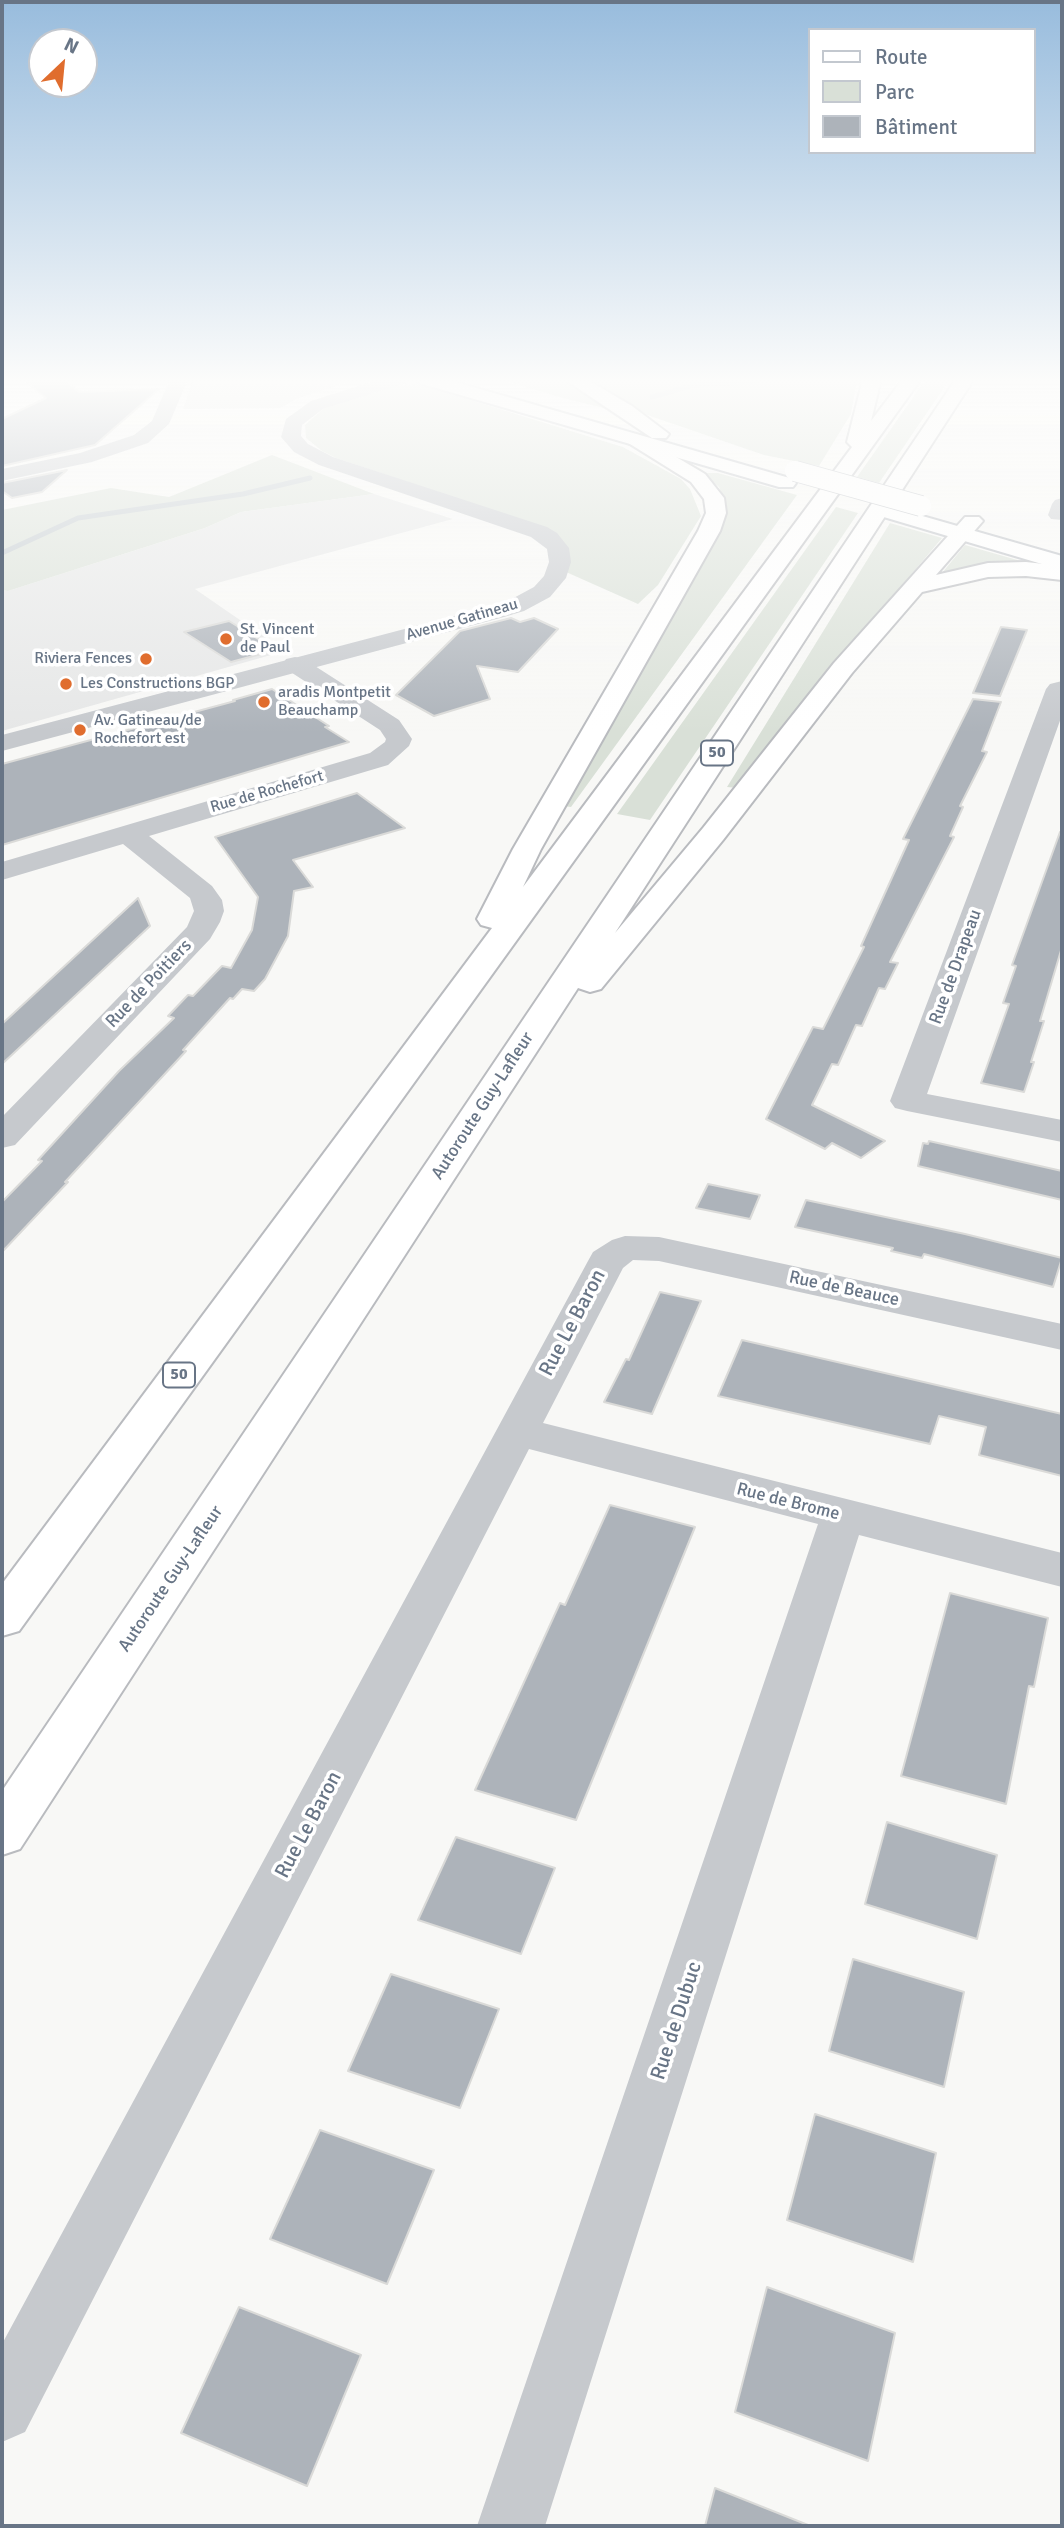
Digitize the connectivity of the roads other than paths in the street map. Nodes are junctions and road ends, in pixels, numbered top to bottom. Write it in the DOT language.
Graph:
graph roads {
  1 [pos="434,497"];
  2 [pos="713,497"];
  3 [pos="824,497"];
  4 [pos="861,497"];
  5 [pos="887,497"];
  6 [pos="967,527"];
  7 [pos="1062,547"];
  8 [pos="1062,563"];
  9 [pos="1062,573"];
  10 [pos="915,587"];
  11 [pos="295,664"];
  12 [pos="1062,689"];
  13 [pos="2,743"];
  14 [pos="127,833"];
  15 [pos="2,871"];
  16 [pos="444,1015"];
  17 [pos="470,1126"];
  18 [pos="1062,1131"];
  19 [pos="2,1137"];
  20 [pos="625,1248"];
  21 [pos="1062,1337"];
  22 [pos="515,1431"];
  23 [pos="843,1516"];
  24 [pos="1062,1570"];
  25 [pos="2,1618"];
  26 [pos="2,1833"];
  27 [pos="2,2409"];
  28 [pos="511,2526"];
  1 -- 11 [label="street, Avenue Gatineau"];
  2 -- 16 [label="main road"];
  3 -- 16 [label="main road, 50"];
  4 -- 6 [label="main road"];
  5 -- 17 [label="main road, Autoroute Guy-Lafleur / 50"];
  6 -- 7 [label="main road"];
  6 -- 8 [label="main road"];
  6 -- 10 [label="main road"];
  9 -- 10 [label="main road"];
  10 -- 17 [label="main road"];
  11 -- 13 [label="street, Avenue Gatineau"];
  11 -- 14 [label="street, Rue de Rochefort"];
  12 -- 18 [label="street, Rue de Drapeau"];
  14 -- 15 [label="street, Rue de Rochefort"];
  14 -- 19 [label="street, Rue de Poitiers"];
  16 -- 25 [label="main road, 50"];
  17 -- 26 [label="main road, Autoroute Guy-Lafleur / 50"];
  20 -- 21 [label="street, Rue de Beauce"];
  20 -- 22 [label="street, Rue Le Baron"];
  22 -- 23 [label="street, Rue de Brome"];
  22 -- 27 [label="street, Rue Le Baron"];
  23 -- 24 [label="street, Rue de Brome"];
  23 -- 28 [label="street, Rue de Dubuc"];
}
